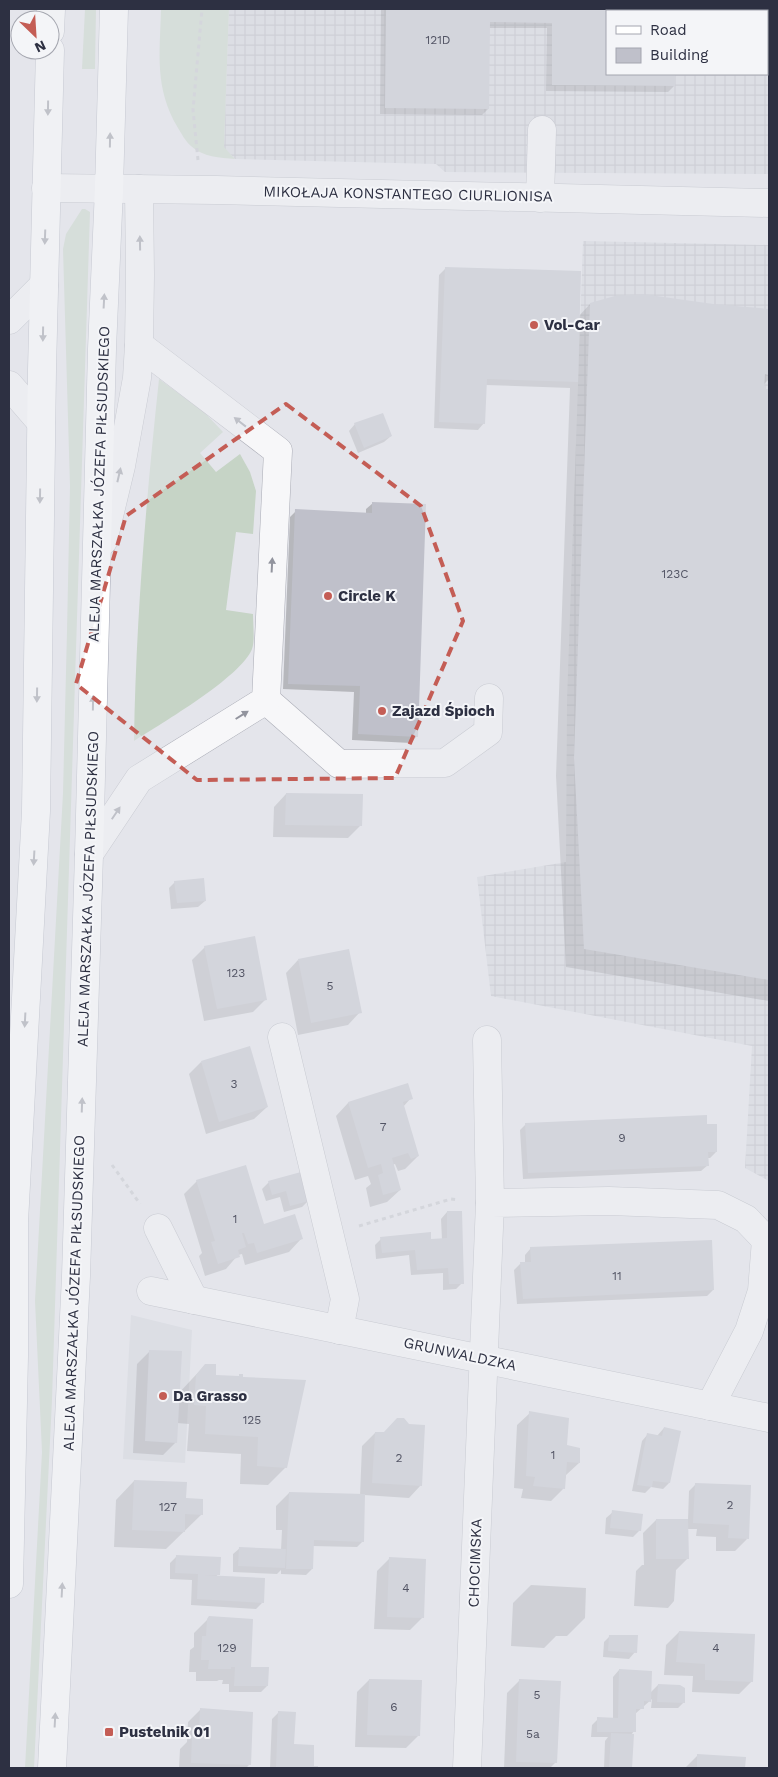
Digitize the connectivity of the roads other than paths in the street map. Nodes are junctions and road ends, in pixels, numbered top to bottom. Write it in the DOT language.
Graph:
graph roads {
  1 [pos="114,9"];
  2 [pos="50,60"];
  3 [pos="542,130"];
  4 [pos="46,188"];
  5 [pos="109,189"];
  6 [pos="139,189"];
  7 [pos="540,198"];
  8 [pos="769,203"];
  9 [pos="44,285"];
  10 [pos="9,320"];
  11 [pos="140,345"];
  12 [pos="9,385"];
  13 [pos="41,422"];
  14 [pos="96,574"];
  15 [pos="489,698"];
  16 [pos="266,700"];
  17 [pos="89,854"];
  18 [pos="282,1037"];
  19 [pos="487,1040"];
  20 [pos="490,1203"];
  21 [pos="158,1228"];
  22 [pos="768,1239"];
  23 [pos="151,1291"];
  24 [pos="194,1300"];
  25 [pos="339,1330"];
  26 [pos="483,1359"];
  27 [pos="710,1406"];
  28 [pos="769,1418"];
  29 [pos="9,1584"];
  30 [pos="52,1768"];
  31 [pos="467,1768"];
  5 -- 1 [label="main road, ALEJA MARSZAŁKA JÓZEFA PIŁSUDSKIEGO, one-way"];
  2 -- 4 [label="main road, one-way"];
  3 -- 7 [label="street"];
  4 -- 5 [label="street, MIKOŁAJA KONSTANTEGO CIURLIONISA"];
  4 -- 9 [label="main road, one-way"];
  5 -- 6 [label="street, MIKOŁAJA KONSTANTEGO CIURLIONISA"];
  14 -- 5 [label="main road, ALEJA MARSZAŁKA JÓZEFA PIŁSUDSKIEGO, one-way"];
  6 -- 7 [label="street, MIKOŁAJA KONSTANTEGO CIURLIONISA"];
  11 -- 6 [label="street, one-way"];
  7 -- 8 [label="street, MIKOŁAJA KONSTANTEGO CIURLIONISA"];
  9 -- 10 [label="street"];
  9 -- 13 [label="main road, one-way"];
  14 -- 11 [label="street, one-way"];
  16 -- 11 [label="street, one-way"];
  12 -- 13 [label="street"];
  13 -- 29 [label="main road, one-way"];
  17 -- 14 [label="main road, ALEJA MARSZAŁKA JÓZEFA PIŁSUDSKIEGO, one-way"];
  15 -- 16 [label="street"];
  17 -- 16 [label="street, one-way"];
  30 -- 17 [label="main road, ALEJA MARSZAŁKA JÓZEFA PIŁSUDSKIEGO, one-way"];
  18 -- 25 [label="street"];
  19 -- 20 [label="street, CHOCIMSKA"];
  20 -- 22 [label="street"];
  20 -- 26 [label="street, CHOCIMSKA"];
  21 -- 24 [label="street"];
  22 -- 27 [label="street"];
  23 -- 24 [label="street, GRUNWALDZKA"];
  24 -- 25 [label="street, GRUNWALDZKA"];
  25 -- 26 [label="street, GRUNWALDZKA"];
  26 -- 27 [label="street, GRUNWALDZKA"];
  26 -- 31 [label="street, CHOCIMSKA"];
  27 -- 28 [label="street, GRUNWALDZKA"];
}
